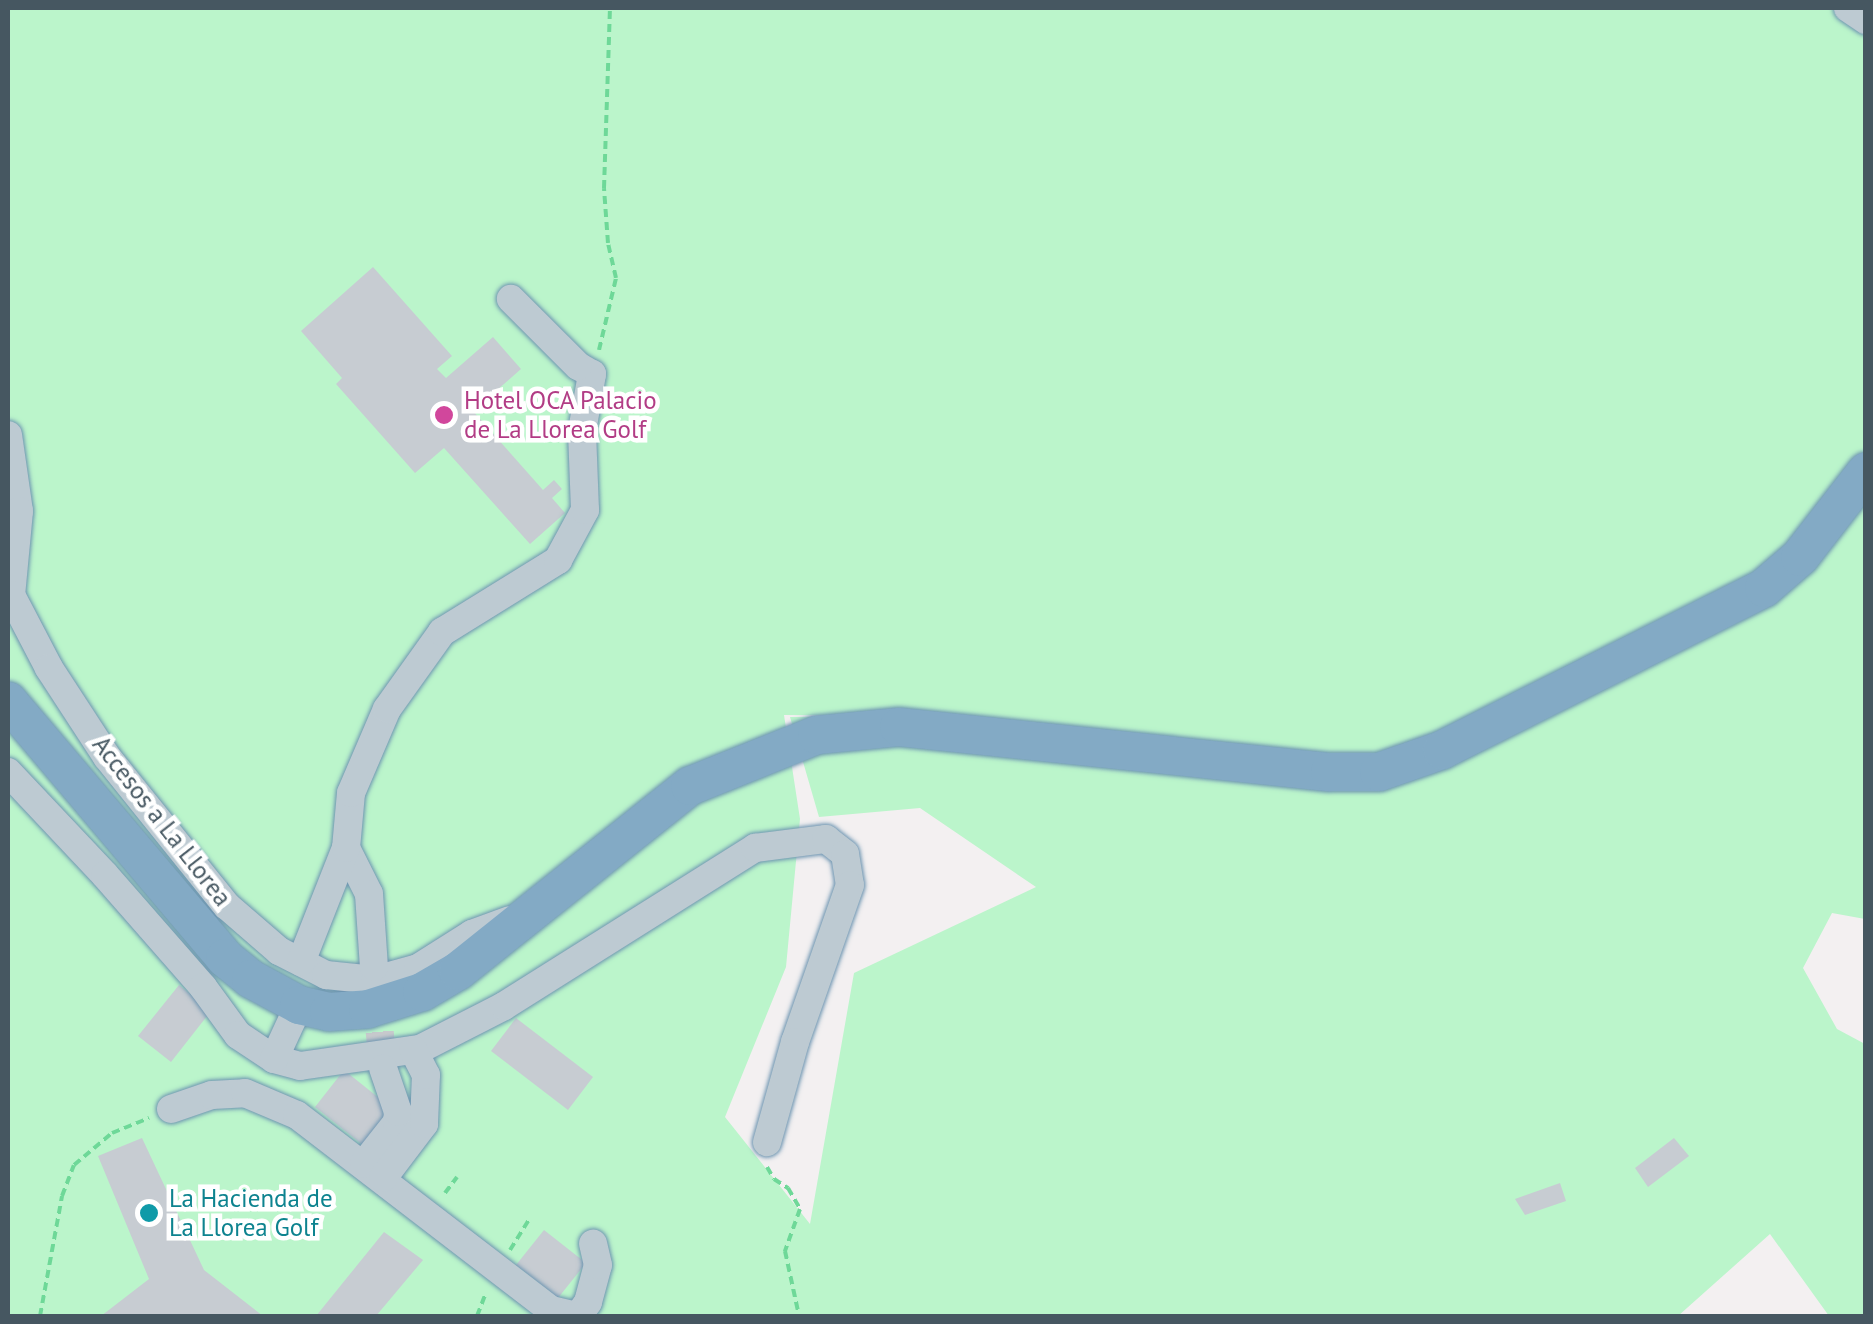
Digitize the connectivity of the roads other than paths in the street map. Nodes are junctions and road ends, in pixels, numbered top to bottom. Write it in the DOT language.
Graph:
graph roads {
  1 [pos="1848,8"];
  2 [pos="1866,20"];
  3 [pos="511,299"];
  4 [pos="8,435"];
  5 [pos="1866,472"];
  6 [pos="9,595"];
  7 [pos="8,701"];
  8 [pos="8,772"];
  9 [pos="346,848"];
  10 [pos="535,912"];
  11 [pos="301,962"];
  12 [pos="374,967"];
  13 [pos="299,1005"];
  14 [pos="413,1050"];
  15 [pos="274,1059"];
  16 [pos="383,1068"];
  17 [pos="171,1109"];
  18 [pos="767,1142"];
  19 [pos="373,1171"];
  20 [pos="593,1244"];
  1 -- 2 [label="street"];
  3 -- 9 [label="street"];
  4 -- 6 [label="street, Accesos a La Llorea"];
  5 -- 10 [label="highway"];
  6 -- 11 [label="street, Accesos a La Llorea"];
  7 -- 13 [label="highway"];
  8 -- 15 [label="street"];
  9 -- 11 [label="street"];
  9 -- 12 [label="street"];
  10 -- 11 [label="street, Accesos a La Llorea"];
  10 -- 13 [label="highway"];
  13 -- 15 [label="street"];
  14 -- 15 [label="street"];
  14 -- 18 [label="street"];
  14 -- 19 [label="street"];
  16 -- 19 [label="street"];
  17 -- 19 [label="street"];
  19 -- 20 [label="street"];
}
